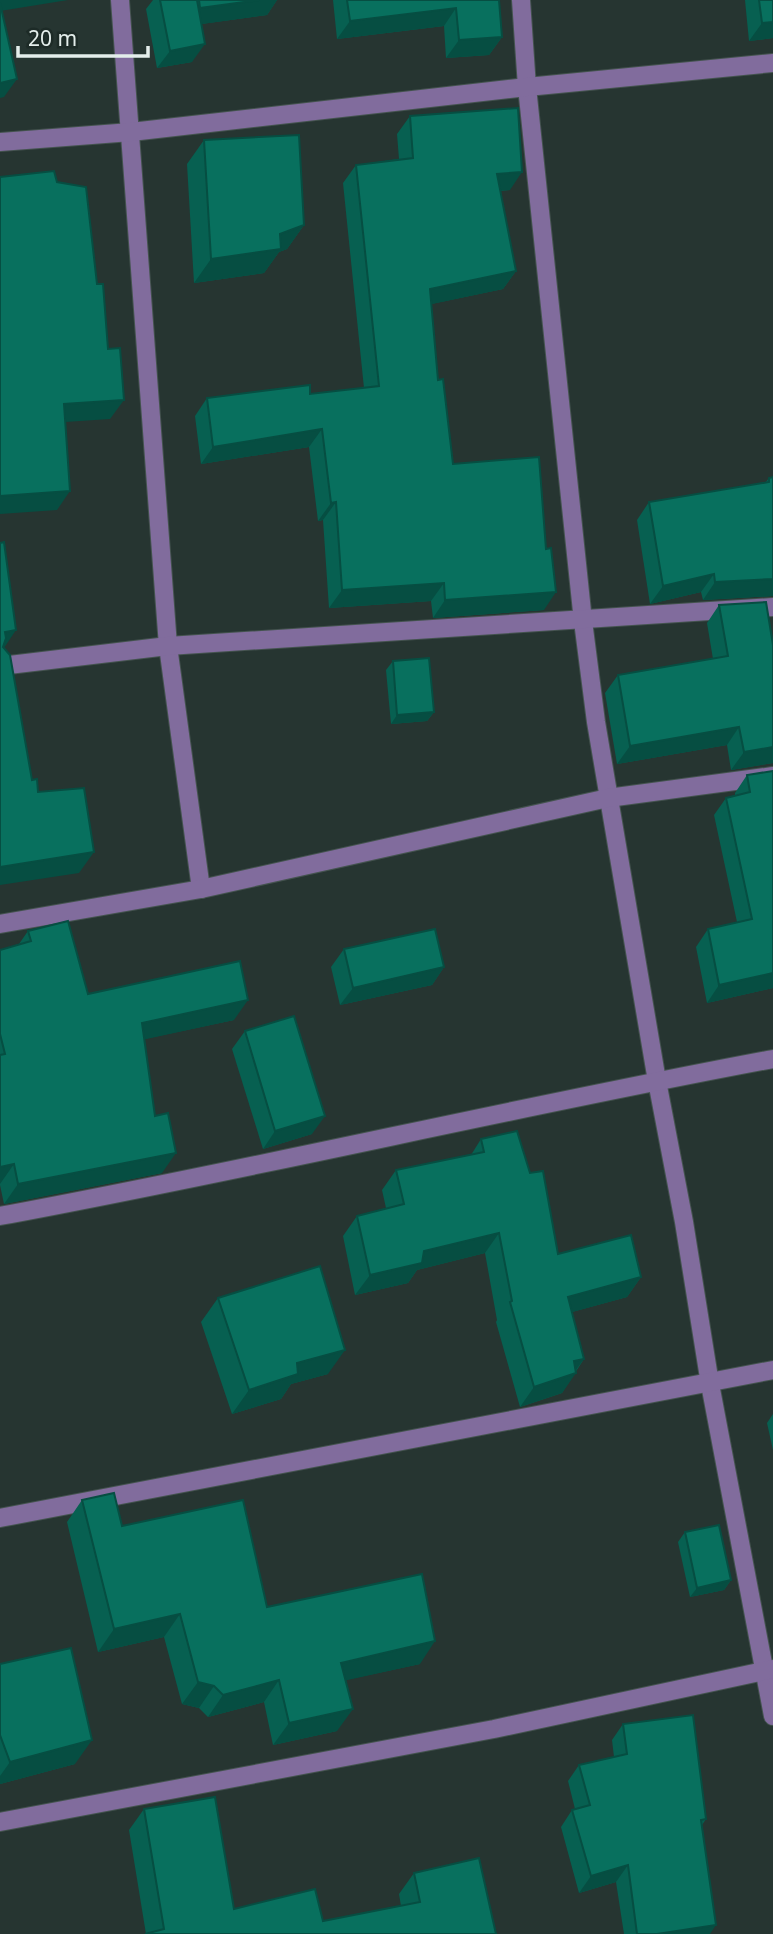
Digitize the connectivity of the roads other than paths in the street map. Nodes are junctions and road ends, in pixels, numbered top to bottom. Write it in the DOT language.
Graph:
graph roads {
  1 [pos="121,0"];
  2 [pos="521,0"];
  3 [pos="773,63"];
  4 [pos="527,87"];
  5 [pos="131,132"];
  6 [pos="0,142"];
  7 [pos="773,607"];
  8 [pos="583,621"];
  9 [pos="168,646"];
  10 [pos="0,666"];
  11 [pos="773,776"];
  12 [pos="608,798"];
  13 [pos="201,888"];
  14 [pos="0,924"];
  15 [pos="773,1059"];
  16 [pos="657,1081"];
  17 [pos="0,1216"];
  18 [pos="773,1370"];
  19 [pos="710,1384"];
  20 [pos="0,1518"];
  21 [pos="769,1670"];
  22 [pos="773,1716"];
  23 [pos="0,1822"];
  1 -- 5 [label="street"];
  2 -- 4 [label="street"];
  3 -- 4 [label="street"];
  4 -- 5 [label="street"];
  4 -- 8 [label="street"];
  5 -- 6 [label="street"];
  5 -- 9 [label="street"];
  7 -- 8 [label="street"];
  8 -- 9 [label="street"];
  8 -- 12 [label="street"];
  9 -- 10 [label="street"];
  9 -- 13 [label="street"];
  11 -- 12 [label="street"];
  12 -- 13 [label="street"];
  12 -- 16 [label="street"];
  13 -- 14 [label="street"];
  15 -- 16 [label="street"];
  16 -- 17 [label="street"];
  16 -- 19 [label="street"];
  18 -- 19 [label="street"];
  19 -- 20 [label="street"];
  19 -- 21 [label="street"];
  21 -- 22 [label="street"];
  21 -- 23 [label="street"];
}
